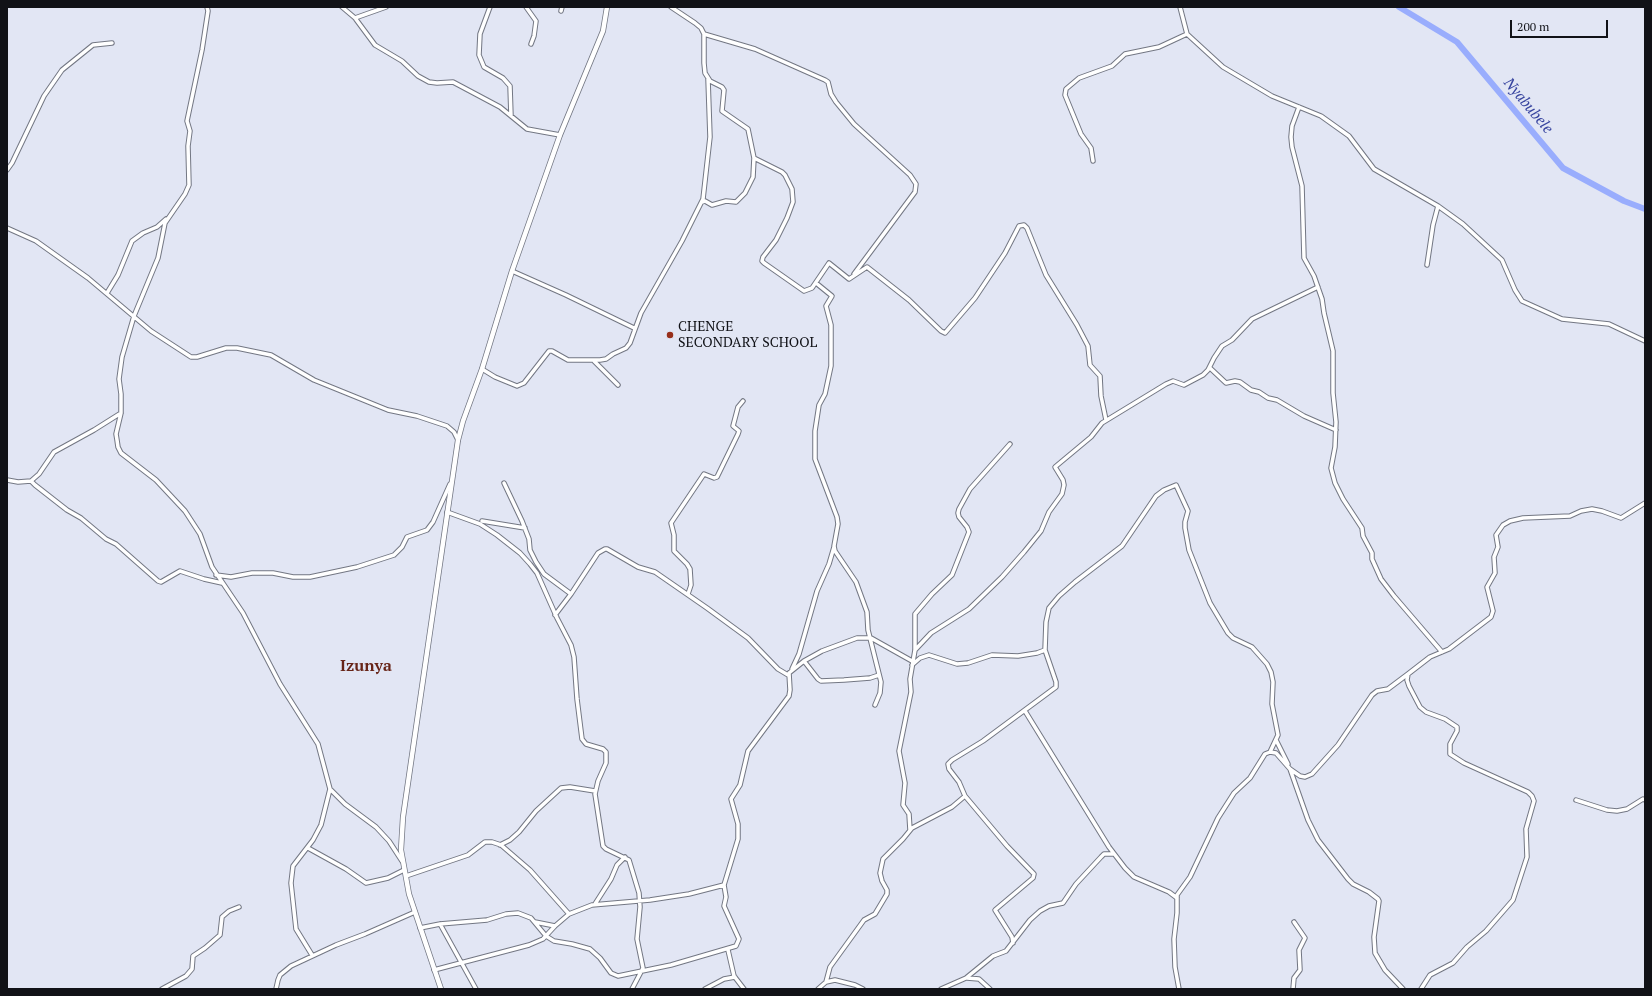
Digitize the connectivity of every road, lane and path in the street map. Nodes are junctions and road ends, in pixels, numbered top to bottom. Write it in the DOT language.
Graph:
graph roads {
  1 [pos="207,7"];
  2 [pos="342,7"];
  3 [pos="386,7"];
  4 [pos="490,7"];
  5 [pos="526,7"];
  6 [pos="607,7"];
  7 [pos="671,7"];
  8 [pos="1180,7"];
  9 [pos="355,18"];
  10 [pos="704,34"];
  11 [pos="1187,34"];
  12 [pos="112,43"];
  13 [pos="531,44"];
  14 [pos="708,79"];
  15 [pos="1299,107"];
  16 [pos="511,116"];
  17 [pos="560,135"];
  18 [pos="754,158"];
  19 [pos="1093,162"];
  20 [pos="7,170"];
  21 [pos="702,203"];
  22 [pos="1438,206"];
  23 [pos="168,217"];
  24 [pos="7,228"];
  25 [pos="1426,265"];
  26 [pos="512,271"];
  27 [pos="851,278"];
  28 [pos="816,283"];
  29 [pos="1318,287"];
  30 [pos="107,293"];
  31 [pos="134,316"];
  32 [pos="634,328"];
  33 [pos="1645,342"];
  34 [pos="594,360"];
  35 [pos="1210,368"];
  36 [pos="482,369"];
  37 [pos="618,385"];
  38 [pos="743,401"];
  39 [pos="121,413"];
  40 [pos="1106,420"];
  41 [pos="1336,430"];
  42 [pos="458,440"];
  43 [pos="1010,444"];
  44 [pos="453,478"];
  45 [pos="7,480"];
  46 [pos="31,481"];
  47 [pos="504,483"];
  48 [pos="1645,503"];
  49 [pos="447,512"];
  50 [pos="482,521"];
  51 [pos="525,528"];
  52 [pos="834,546"];
  53 [pos="216,575"];
  54 [pos="222,582"];
  55 [pos="571,594"];
  56 [pos="688,594"];
  57 [pos="555,615"];
  58 [pos="871,638"];
  59 [pos="914,650"];
  60 [pos="1046,650"];
  61 [pos="1442,652"];
  62 [pos="804,661"];
  63 [pos="912,663"];
  64 [pos="791,671"];
  65 [pos="1408,674"];
  66 [pos="788,675"];
  67 [pos="879,675"];
  68 [pos="874,705"];
  69 [pos="1025,710"];
  70 [pos="1276,740"];
  71 [pos="1270,752"];
  72 [pos="1290,769"];
  73 [pos="330,789"];
  74 [pos="595,791"];
  75 [pos="965,796"];
  76 [pos="1644,798"];
  77 [pos="1576,800"];
  78 [pos="910,830"];
  79 [pos="500,845"];
  80 [pos="308,848"];
  81 [pos="1114,854"];
  82 [pos="625,857"];
  83 [pos="403,862"];
  84 [pos="404,870"];
  85 [pos="406,876"];
  86 [pos="724,885"];
  87 [pos="1176,898"];
  88 [pos="640,901"];
  89 [pos="595,904"];
  90 [pos="240,907"];
  91 [pos="415,912"];
  92 [pos="569,914"];
  93 [pos="535,922"];
  94 [pos="1294,922"];
  95 [pos="440,924"];
  96 [pos="555,926"];
  97 [pos="420,928"];
  98 [pos="546,936"];
  99 [pos="1013,943"];
  100 [pos="728,950"];
  101 [pos="312,955"];
  102 [pos="462,963"];
  103 [pos="434,970"];
  104 [pos="642,970"];
  105 [pos="735,977"];
  106 [pos="966,978"];
  107 [pos="826,982"];
  108 [pos="162,989"];
  109 [pos="276,989"];
  110 [pos="441,989"];
  111 [pos="476,989"];
  112 [pos="632,989"];
  113 [pos="705,989"];
  114 [pos="744,989"];
  115 [pos="818,989"];
  116 [pos="863,989"];
  117 [pos="941,989"];
  118 [pos="990,989"];
  119 [pos="1179,989"];
  120 [pos="1293,989"];
  121 [pos="1403,989"];
  122 [pos="1421,989"];
  1 -- 23 [label="street"];
  2 -- 9 [label="street"];
  3 -- 9 [label="street"];
  4 -- 16 [label="street"];
  5 -- 13 [label="street"];
  6 -- 17 [label="street"];
  7 -- 10 [label="street"];
  8 -- 11 [label="street"];
  9 -- 16 [label="street"];
  10 -- 14 [label="street"];
  10 -- 27 [label="street"];
  11 -- 15 [label="street"];
  11 -- 19 [label="street"];
  12 -- 20 [label="street"];
  14 -- 18 [label="street"];
  14 -- 21 [label="street"];
  15 -- 22 [label="street"];
  15 -- 29 [label="street"];
  16 -- 17 [label="street"];
  17 -- 26 [label="street"];
  18 -- 21 [label="street"];
  18 -- 28 [label="street"];
  21 -- 32 [label="street"];
  22 -- 25 [label="street"];
  22 -- 33 [label="street"];
  23 -- 30 [label="street"];
  23 -- 31 [label="street"];
  24 -- 30 [label="street"];
  26 -- 32 [label="street"];
  26 -- 36 [label="street"];
  27 -- 28 [label="street"];
  27 -- 40 [label="street"];
  28 -- 52 [label="street"];
  29 -- 35 [label="street"];
  29 -- 41 [label="street"];
  30 -- 31 [label="street"];
  31 -- 39 [label="street"];
  31 -- 42 [label="street"];
  32 -- 34 [label="street"];
  34 -- 36 [label="street"];
  34 -- 37 [label="street"];
  35 -- 40 [label="street"];
  35 -- 41 [label="street"];
  36 -- 42 [label="street"];
  38 -- 56 [label="street"];
  39 -- 46 [label="street"];
  39 -- 53 [label="street"];
  40 -- 59 [label="street"];
  41 -- 61 [label="street"];
  42 -- 44 [label="street"];
  43 -- 59 [label="street"];
  44 -- 49 [label="street"];
  44 -- 53 [label="street"];
  45 -- 46 [label="street"];
  46 -- 54 [label="street"];
  47 -- 51 [label="street"];
  48 -- 61 [label="street"];
  49 -- 57 [label="street"];
  49 -- 83 [label="street"];
  50 -- 51 [label="street"];
  51 -- 55 [label="street"];
  52 -- 58 [label="street"];
  52 -- 64 [label="street"];
  53 -- 54 [label="street"];
  54 -- 73 [label="street"];
  55 -- 56 [label="street"];
  55 -- 57 [label="street"];
  56 -- 66 [label="street"];
  57 -- 74 [label="street"];
  58 -- 62 [label="street"];
  58 -- 63 [label="street"];
  58 -- 67 [label="street"];
  59 -- 63 [label="street"];
  60 -- 63 [label="street"];
  60 -- 69 [label="street"];
  60 -- 70 [label="street"];
  61 -- 65 [label="street"];
  62 -- 64 [label="street"];
  62 -- 67 [label="street"];
  63 -- 78 [label="street"];
  64 -- 66 [label="street"];
  65 -- 72 [label="street"];
  65 -- 122 [label="street"];
  66 -- 86 [label="street"];
  67 -- 68 [label="street"];
  69 -- 75 [label="street"];
  69 -- 81 [label="street"];
  70 -- 71 [label="street"];
  70 -- 72 [label="street"];
  71 -- 72 [label="street"];
  71 -- 87 [label="street"];
  72 -- 121 [label="street"];
  73 -- 80 [label="street"];
  73 -- 83 [label="street"];
  74 -- 79 [label="street"];
  74 -- 82 [label="street"];
  75 -- 78 [label="street"];
  75 -- 99 [label="street"];
  76 -- 77 [label="street"];
  78 -- 107 [label="street"];
  79 -- 85 [label="street"];
  79 -- 92 [label="street"];
  80 -- 84 [label="street"];
  80 -- 101 [label="street"];
  81 -- 87 [label="street"];
  81 -- 99 [label="street"];
  82 -- 88 [label="street"];
  82 -- 89 [label="street"];
  83 -- 84 [label="street"];
  84 -- 85 [label="street"];
  85 -- 91 [label="street"];
  86 -- 88 [label="street"];
  86 -- 100 [label="street"];
  87 -- 119 [label="street"];
  88 -- 89 [label="street"];
  88 -- 104 [label="street"];
  89 -- 92 [label="street"];
  90 -- 108 [label="street"];
  91 -- 97 [label="street"];
  91 -- 101 [label="street"];
  92 -- 96 [label="street"];
  93 -- 95 [label="street"];
  93 -- 96 [label="street"];
  93 -- 98 [label="street"];
  94 -- 120 [label="street"];
  95 -- 97 [label="street"];
  95 -- 102 [label="street"];
  96 -- 98 [label="street"];
  97 -- 103 [label="street"];
  98 -- 102 [label="street"];
  98 -- 104 [label="street"];
  99 -- 106 [label="street"];
  100 -- 104 [label="street"];
  100 -- 105 [label="street"];
  101 -- 109 [label="street"];
  102 -- 103 [label="street"];
  102 -- 111 [label="street"];
  103 -- 110 [label="street"];
  104 -- 112 [label="street"];
  105 -- 113 [label="street"];
  105 -- 114 [label="street"];
  106 -- 117 [label="street"];
  106 -- 118 [label="street"];
  107 -- 115 [label="street"];
  107 -- 116 [label="street"];
}
